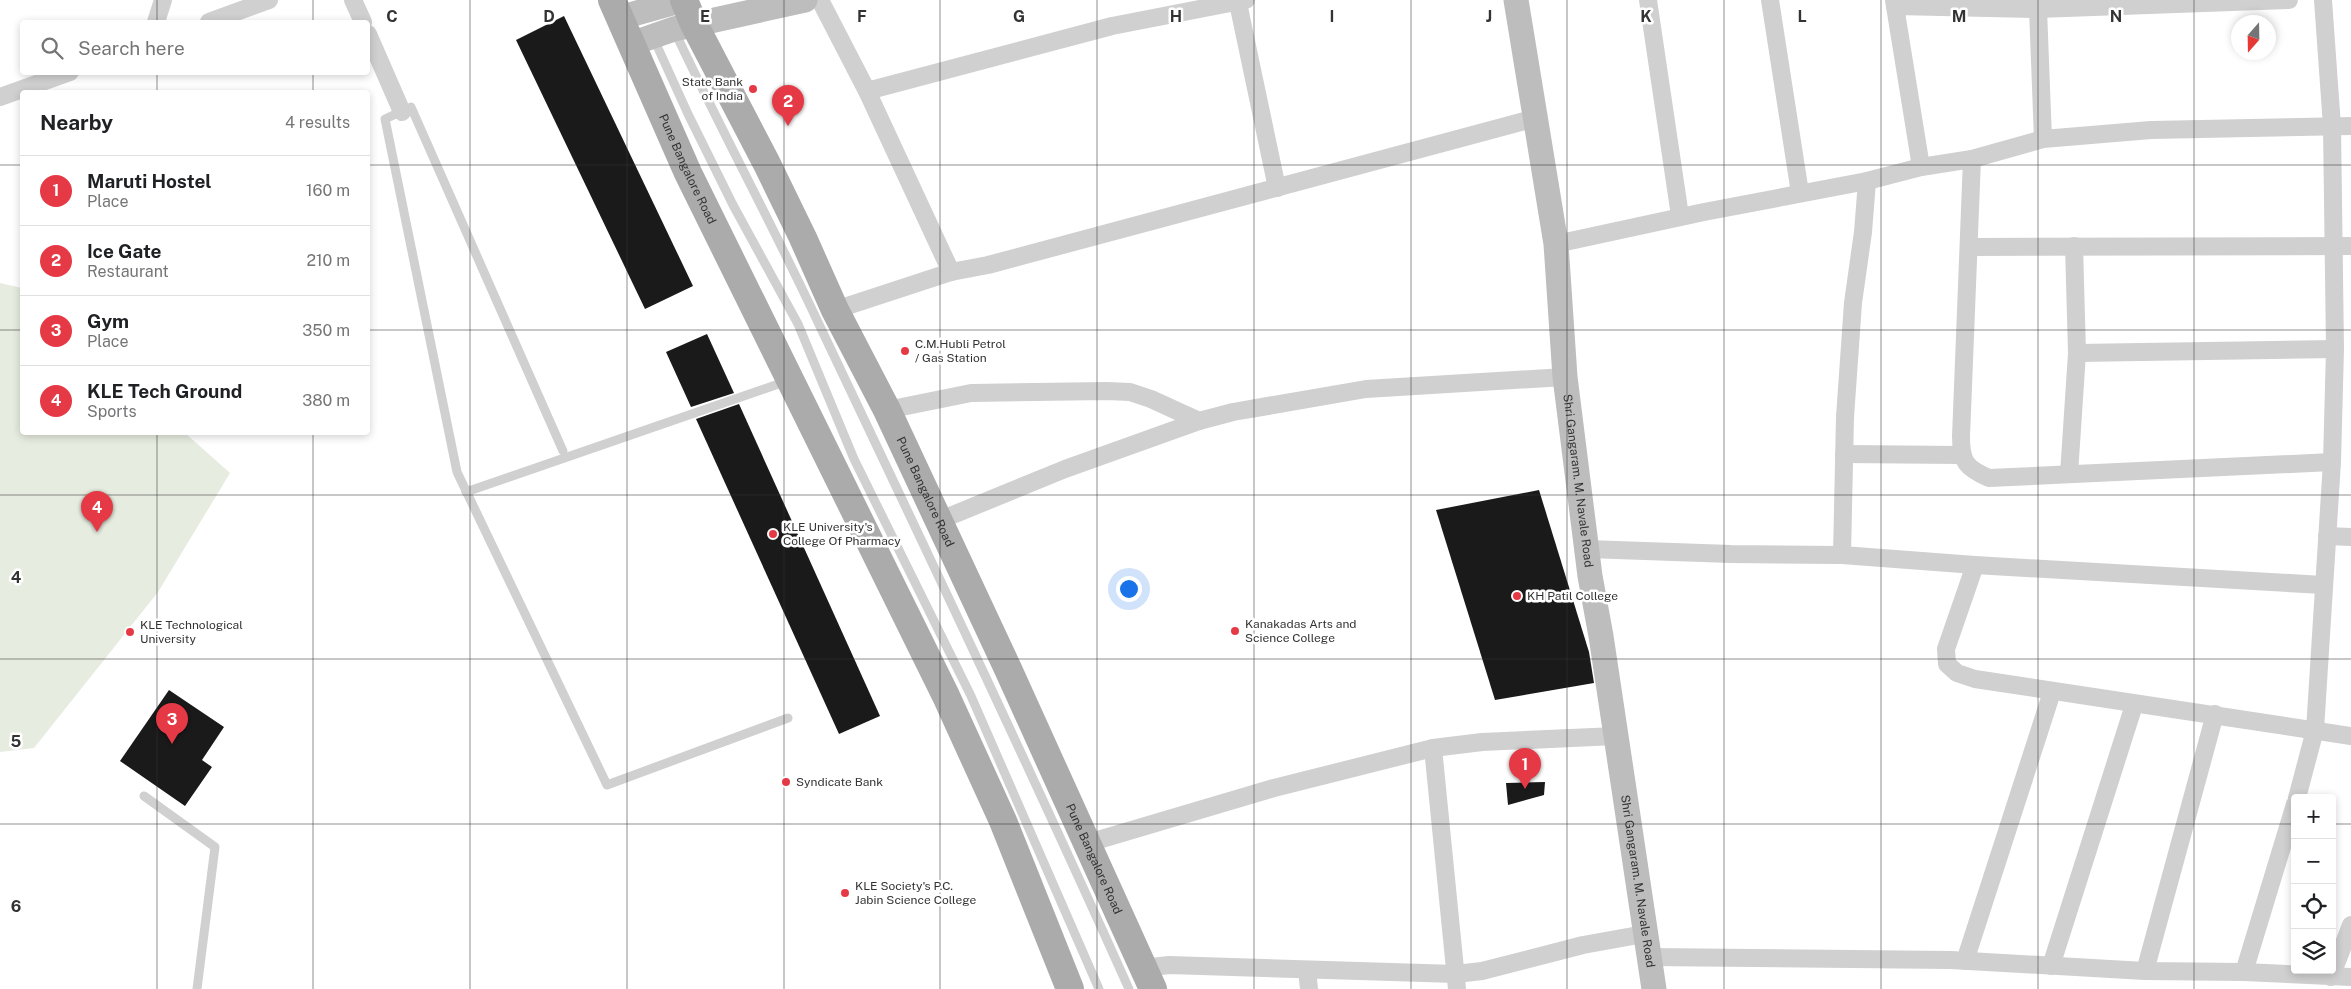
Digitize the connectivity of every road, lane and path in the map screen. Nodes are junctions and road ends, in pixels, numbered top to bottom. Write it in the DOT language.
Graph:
graph roads {
  1 [pos="163,0"];
  2 [pos="269,0"];
  3 [pos="353,0"];
  4 [pos="805,0"];
  5 [pos="820,0"];
  6 [pos="1516,0"];
  7 [pos="1648,0"];
  8 [pos="1770,0"];
  9 [pos="2289,0"];
  10 [pos="2323,0"];
  11 [pos="1242,1"];
  12 [pos="1895,3"];
  13 [pos="2038,9"];
  14 [pos="655,15"];
  15 [pos="157,20"];
  16 [pos="214,20"];
  17 [pos="362,20"];
  18 [pos="370,39"];
  19 [pos="62,75"];
  20 [pos="868,91"];
  21 [pos="0,97"];
  22 [pos="402,112"];
  23 [pos="1536,118"];
  24 [pos="2332,126"];
  25 [pos="2351,126"];
  26 [pos="2043,139"];
  27 [pos="1972,159"];
  28 [pos="1921,167"];
  29 [pos="1867,181"];
  30 [pos="1277,188"];
  31 [pos="1800,193"];
  32 [pos="1680,216"];
  33 [pos="1556,244"];
  34 [pos="2074,246"];
  35 [pos="2333,246"];
  36 [pos="2351,246"];
  37 [pos="1970,247"];
  38 [pos="950,272"];
  39 [pos="835,310"];
  40 [pos="2335,349"];
  41 [pos="2077,353"];
  42 [pos="1565,377"];
  43 [pos="789,380"];
  44 [pos="887,410"];
  45 [pos="1199,421"];
  46 [pos="563,451"];
  47 [pos="1844,454"];
  48 [pos="1961,455"];
  49 [pos="2332,462"];
  50 [pos="2069,474"];
  51 [pos="466,492"];
  52 [pos="938,521"];
  53 [pos="2327,536"];
  54 [pos="2351,537"];
  55 [pos="1587,549"];
  56 [pos="1842,555"];
  57 [pos="1975,565"];
  58 [pos="2323,585"];
  59 [pos="2052,692"];
  60 [pos="2134,705"];
  61 [pos="2215,714"];
  62 [pos="788,718"];
  63 [pos="2315,730"];
  64 [pos="1616,736"];
  65 [pos="2351,736"];
  66 [pos="1432,748"];
  67 [pos="2297,794"];
  68 [pos="144,796"];
  69 [pos="2291,817"];
  70 [pos="1088,842"];
  71 [pos="2351,925"];
  72 [pos="1646,945"];
  73 [pos="1965,961"];
  74 [pos="2051,966"];
  75 [pos="1307,970"];
  76 [pos="2145,971"];
  77 [pos="2244,972"];
  78 [pos="2332,977"];
  79 [pos="2351,977"];
  80 [pos="1142,982"];
  81 [pos="1457,982"];
  82 [pos="197,989"];
  83 [pos="1070,989"];
  84 [pos="1099,989"];
  85 [pos="1308,989"];
  86 [pos="1654,989"];
  1 -- 15 [label="street"];
  2 -- 16 [label="street"];
  3 -- 17 [label="street"];
  4 -- 14 [label="main road"];
  5 -- 20 [label="street"];
  6 -- 23 [label="main road, Shri Gangaram. M. Navale Road"];
  7 -- 32 [label="street"];
  8 -- 31 [label="street"];
  9 -- 13 [label="street"];
  10 -- 24 [label="street"];
  11 -- 20 [label="street"];
  11 -- 30 [label="street"];
  12 -- 13 [label="street"];
  12 -- 28 [label="street"];
  13 -- 26 [label="street"];
  14 -- 39 [label="main road, Pune Bangalore Road"];
  14 -- 43 [label="main road, Pune Bangalore Road"];
  14 -- 80 [label="lane"];
  14 -- 84 [label="lane"];
  18 -- 22 [label="street"];
  19 -- 21 [label="street"];
  20 -- 38 [label="street"];
  22 -- 46 [label="lane"];
  22 -- 51 [label="lane"];
  23 -- 30 [label="street"];
  23 -- 33 [label="main road, Shri Gangaram. M. Navale Road"];
  24 -- 25 [label="street"];
  24 -- 26 [label="street"];
  24 -- 35 [label="street"];
  26 -- 27 [label="street"];
  27 -- 28 [label="street"];
  27 -- 37 [label="street"];
  28 -- 29 [label="street"];
  29 -- 31 [label="street"];
  29 -- 47 [label="street"];
  30 -- 38 [label="street"];
  31 -- 32 [label="street"];
  32 -- 33 [label="street"];
  33 -- 42 [label="main road, Shri Gangaram. M. Navale Road"];
  34 -- 35 [label="street"];
  34 -- 37 [label="street"];
  34 -- 41 [label="street"];
  35 -- 36 [label="street"];
  35 -- 40 [label="street"];
  37 -- 48 [label="street"];
  38 -- 39 [label="street"];
  39 -- 44 [label="main road, Pune Bangalore Road"];
  40 -- 41 [label="street"];
  40 -- 49 [label="street"];
  41 -- 50 [label="street"];
  42 -- 45 [label="street"];
  42 -- 55 [label="main road, Shri Gangaram. M. Navale Road"];
  43 -- 51 [label="lane"];
  43 -- 83 [label="main road, Pune Bangalore Road"];
  44 -- 45 [label="street"];
  44 -- 52 [label="main road, Pune Bangalore Road"];
  45 -- 52 [label="street"];
  47 -- 48 [label="street"];
  47 -- 56 [label="street"];
  48 -- 50 [label="street"];
  49 -- 50 [label="street"];
  49 -- 53 [label="street"];
  51 -- 62 [label="lane"];
  52 -- 70 [label="main road, Pune Bangalore Road"];
  53 -- 54 [label="street"];
  53 -- 58 [label="street"];
  55 -- 56 [label="street"];
  55 -- 64 [label="main road, Shri Gangaram. M. Navale Road"];
  56 -- 57 [label="street"];
  57 -- 58 [label="street"];
  57 -- 59 [label="street"];
  58 -- 63 [label="street"];
  59 -- 60 [label="street"];
  59 -- 73 [label="street"];
  60 -- 61 [label="street"];
  60 -- 74 [label="street"];
  61 -- 63 [label="street"];
  61 -- 76 [label="street"];
  63 -- 65 [label="street"];
  63 -- 67 [label="street"];
  64 -- 66 [label="street"];
  64 -- 72 [label="main road, Shri Gangaram. M. Navale Road"];
  66 -- 70 [label="street"];
  66 -- 81 [label="street"];
  68 -- 82 [label="lane"];
  69 -- 77 [label="street"];
  70 -- 80 [label="main road, Pune Bangalore Road"];
  71 -- 78 [label="street"];
  72 -- 73 [label="street"];
  72 -- 81 [label="street"];
  72 -- 86 [label="main road, Shri Gangaram. M. Navale Road"];
  73 -- 74 [label="street"];
  74 -- 76 [label="street"];
  75 -- 80 [label="street"];
  75 -- 81 [label="street"];
  75 -- 85 [label="street"];
  76 -- 77 [label="street"];
  77 -- 78 [label="street"];
  78 -- 79 [label="street"];
}
